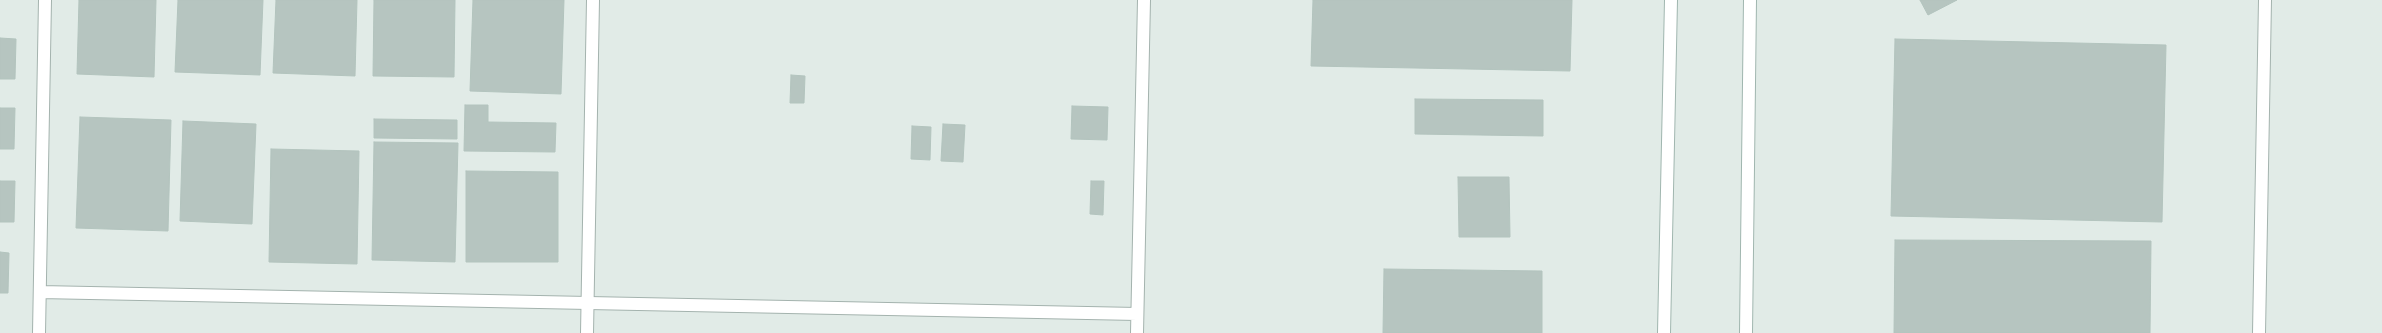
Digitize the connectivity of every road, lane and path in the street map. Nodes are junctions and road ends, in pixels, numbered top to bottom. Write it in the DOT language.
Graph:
graph roads {
  1 [pos="45,0"];
  2 [pos="594,0"];
  3 [pos="1144,0"];
  4 [pos="1671,0"];
  5 [pos="1750,0"];
  6 [pos="2265,0"];
  7 [pos="40,292"];
  8 [pos="587,303"];
  9 [pos="1137,314"];
  10 [pos="39,333"];
  11 [pos="587,333"];
  12 [pos="1137,333"];
  13 [pos="1664,333"];
  14 [pos="1746,333"];
  15 [pos="2259,333"];
  1 -- 7 [label="street"];
  2 -- 8 [label="street"];
  3 -- 9 [label="street"];
  4 -- 13 [label="street"];
  5 -- 14 [label="street"];
  6 -- 15 [label="street"];
  7 -- 8 [label="street"];
  7 -- 10 [label="street"];
  8 -- 9 [label="street"];
  8 -- 11 [label="street"];
  9 -- 12 [label="street"];
}
